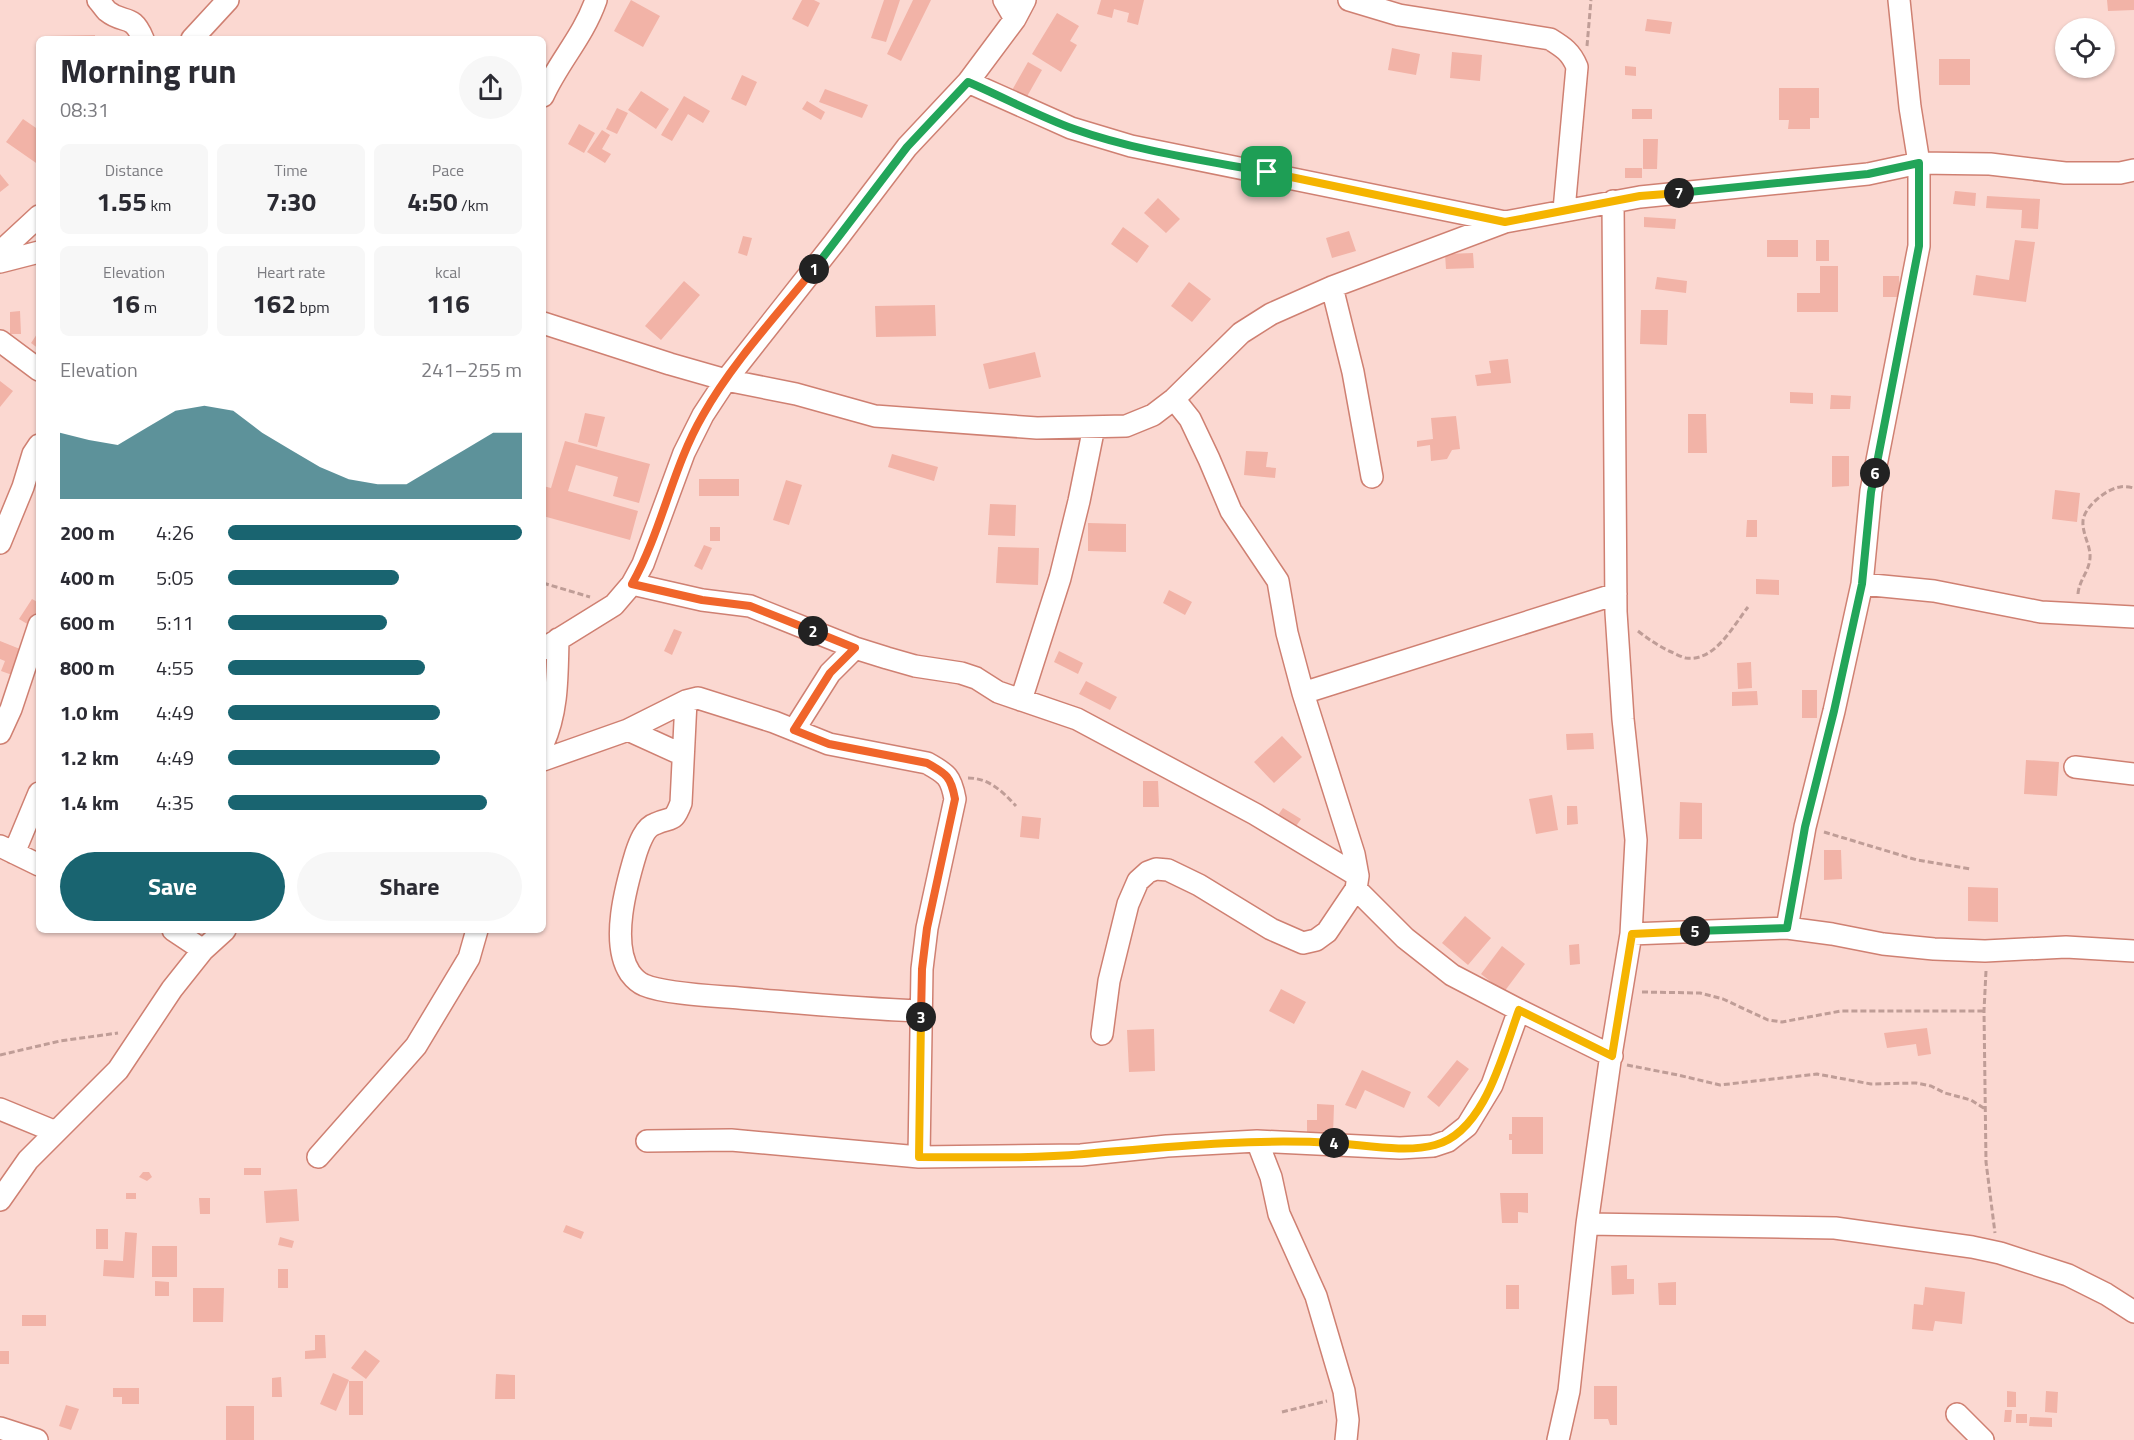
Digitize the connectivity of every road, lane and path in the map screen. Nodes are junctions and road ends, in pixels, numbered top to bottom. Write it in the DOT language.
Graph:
graph roads {
  1 [pos="98,0"];
  2 [pos="228,0"];
  3 [pos="596,0"];
  4 [pos="1004,0"];
  5 [pos="1025,0"];
  6 [pos="1349,0"];
  7 [pos="1591,0"];
  8 [pos="1899,0"];
  9 [pos="1015,19"];
  10 [pos="142,36"];
  11 [pos="195,36"];
  12 [pos="1577,67"];
  13 [pos="968,82"];
  14 [pos="546,89"];
  15 [pos="1919,163"];
  16 [pos="2134,170"];
  17 [pos="1613,201"];
  18 [pos="1564,210"];
  19 [pos="36,218"];
  20 [pos="1505,222"];
  21 [pos="4,243"];
  22 [pos="36,253"];
  23 [pos="0,262"];
  24 [pos="1332,287"];
  25 [pos="546,324"];
  26 [pos="0,341"];
  27 [pos="36,368"];
  28 [pos="726,380"];
  29 [pos="1174,399"];
  30 [pos="1094,427"];
  31 [pos="36,450"];
  32 [pos="1372,477"];
  33 [pos="2134,488"];
  34 [pos="0,543"];
  35 [pos="546,584"];
  36 [pos="632,584"];
  37 [pos="1862,584"];
  38 [pos="1616,603"];
  39 [pos="614,605"];
  40 [pos="1748,607"];
  41 [pos="2069,614"];
  42 [pos="2134,617"];
  43 [pos="36,634"];
  44 [pos="550,644"];
  45 [pos="855,648"];
  46 [pos="1303,693"];
  47 [pos="1021,700"];
  48 [pos="686,701"];
  49 [pos="628,730"];
  50 [pos="794,730"];
  51 [pos="0,733"];
  52 [pos="546,737"];
  53 [pos="683,755"];
  54 [pos="546,759"];
  55 [pos="2075,767"];
  56 [pos="2134,774"];
  57 [pos="951,780"];
  58 [pos="36,798"];
  59 [pos="1016,806"];
  60 [pos="1805,827"];
  61 [pos="7,849"];
  62 [pos="36,864"];
  63 [pos="1970,869"];
  64 [pos="1357,882"];
  65 [pos="1787,928"];
  66 [pos="178,933"];
  67 [pos="222,933"];
  68 [pos="476,933"];
  69 [pos="1632,934"];
  70 [pos="203,950"];
  71 [pos="1985,951"];
  72 [pos="2134,951"];
  73 [pos="1623,991"];
  74 [pos="1519,1010"];
  75 [pos="921,1011"];
  76 [pos="1984,1011"];
  77 [pos="147,1027"];
  78 [pos="1102,1034"];
  79 [pos="0,1055"];
  80 [pos="1611,1058"];
  81 [pos="0,1109"];
  82 [pos="1985,1109"];
  83 [pos="56,1132"];
  84 [pos="647,1141"];
  85 [pos="1257,1141"];
  86 [pos="318,1157"];
  87 [pos="919,1157"];
  88 [pos="0,1200"];
  89 [pos="1587,1224"];
  90 [pos="2000,1253"];
  91 [pos="2134,1312"];
  92 [pos="1344,1391"];
  93 [pos="1282,1412"];
  94 [pos="1957,1414"];
  95 [pos="0,1428"];
  96 [pos="37,1440"];
  97 [pos="1346,1440"];
  98 [pos="1558,1440"];
  99 [pos="1983,1440"];
  1 -- 10 [label="street"];
  2 -- 11 [label="street"];
  3 -- 14 [label="street"];
  4 -- 9 [label="street"];
  5 -- 9 [label="street"];
  6 -- 12 [label="street"];
  7 -- 12 [label="path"];
  8 -- 15 [label="street"];
  9 -- 13 [label="street"];
  12 -- 18 [label="street"];
  13 -- 20 [label="street"];
  13 -- 28 [label="street"];
  15 -- 16 [label="street"];
  15 -- 17 [label="street"];
  15 -- 37 [label="street"];
  17 -- 18 [label="street"];
  17 -- 38 [label="street"];
  18 -- 20 [label="street"];
  19 -- 21 [label="street"];
  20 -- 24 [label="street"];
  22 -- 23 [label="street"];
  24 -- 29 [label="street"];
  24 -- 32 [label="street"];
  25 -- 28 [label="street"];
  26 -- 27 [label="street"];
  28 -- 30 [label="street"];
  28 -- 36 [label="street"];
  29 -- 30 [label="street"];
  29 -- 46 [label="street"];
  30 -- 47 [label="street"];
  31 -- 34 [label="street"];
  33 -- 41 [label="path"];
  35 -- 39 [label="path"];
  36 -- 39 [label="street"];
  36 -- 45 [label="street"];
  37 -- 41 [label="street"];
  37 -- 60 [label="street"];
  38 -- 40 [label="path"];
  38 -- 46 [label="street"];
  38 -- 69 [label="street"];
  39 -- 44 [label="street"];
  41 -- 42 [label="street"];
  43 -- 51 [label="street"];
  44 -- 52 [label="street"];
  45 -- 47 [label="street"];
  45 -- 50 [label="street"];
  46 -- 64 [label="street"];
  47 -- 64 [label="street"];
  48 -- 49 [label="street"];
  48 -- 50 [label="street"];
  48 -- 53 [label="street"];
  49 -- 53 [label="street"];
  49 -- 54 [label="street"];
  50 -- 57 [label="street"];
  53 -- 75 [label="street"];
  55 -- 56 [label="street"];
  57 -- 59 [label="path"];
  57 -- 75 [label="street"];
  58 -- 61 [label="street"];
  60 -- 63 [label="path"];
  60 -- 65 [label="street"];
  61 -- 62 [label="street"];
  64 -- 74 [label="street"];
  64 -- 78 [label="street"];
  65 -- 69 [label="street"];
  65 -- 71 [label="street"];
  66 -- 70 [label="street"];
  67 -- 70 [label="street"];
  68 -- 86 [label="street"];
  69 -- 73 [label="street"];
  70 -- 77 [label="street"];
  71 -- 72 [label="street"];
  71 -- 76 [label="path"];
  73 -- 76 [label="path"];
  73 -- 80 [label="street"];
  74 -- 80 [label="street"];
  74 -- 85 [label="street"];
  75 -- 87 [label="street"];
  76 -- 82 [label="path"];
  77 -- 79 [label="path"];
  77 -- 83 [label="street"];
  80 -- 82 [label="path"];
  80 -- 89 [label="street"];
  81 -- 83 [label="street"];
  82 -- 90 [label="path"];
  83 -- 88 [label="street"];
  84 -- 87 [label="street"];
  85 -- 87 [label="street"];
  85 -- 92 [label="street"];
  89 -- 90 [label="street"];
  89 -- 98 [label="street"];
  90 -- 91 [label="street"];
  92 -- 93 [label="path"];
  92 -- 97 [label="street"];
  94 -- 99 [label="street"];
  95 -- 96 [label="street"];
}
